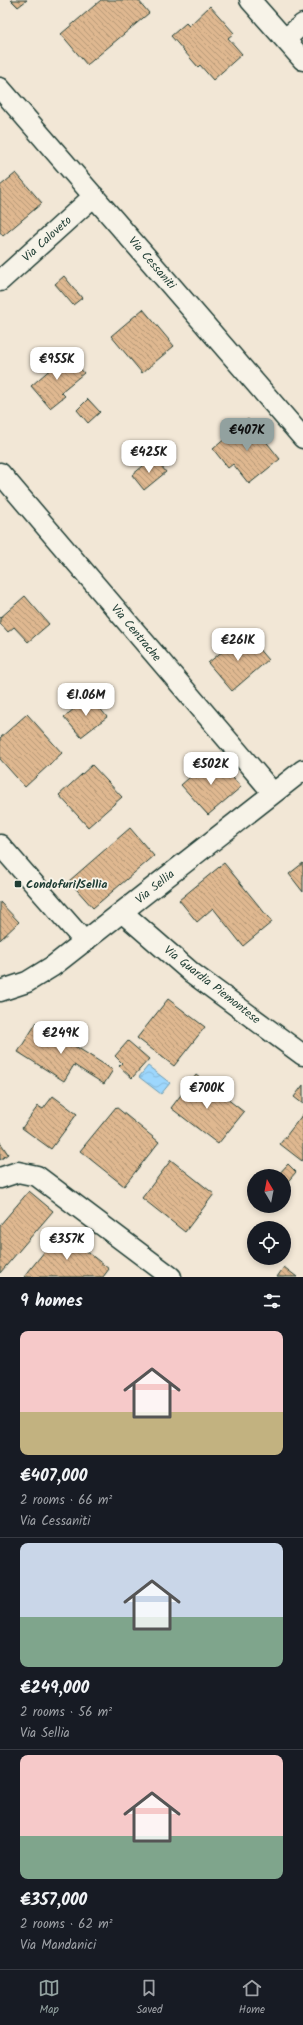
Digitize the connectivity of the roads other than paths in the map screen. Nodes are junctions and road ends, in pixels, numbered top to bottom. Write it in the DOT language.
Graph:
graph roads {
  1 [pos="250,0"];
  2 [pos="303,24"];
  3 [pos="285,40"];
  4 [pos="303,60"];
  5 [pos="0,88"];
  6 [pos="94,196"];
  7 [pos="0,281"];
  8 [pos="303,438"];
  9 [pos="0,473"];
  10 [pos="303,770"];
  11 [pos="273,793"];
  12 [pos="0,845"];
  13 [pos="123,913"];
  14 [pos="85,942"];
  15 [pos="0,991"];
  16 [pos="303,1055"];
  17 [pos="0,1178"];
  18 [pos="171,1277"];
  1 -- 3 [label="street"];
  2 -- 3 [label="street"];
  3 -- 4 [label="street"];
  5 -- 6 [label="street, Via Cessaniti"];
  6 -- 7 [label="street, Via Caloveto"];
  6 -- 8 [label="street, Via Cessaniti"];
  9 -- 11 [label="street, Via Centrache"];
  10 -- 11 [label="street, Via Sellia"];
  11 -- 13 [label="street, Via Sellia"];
  12 -- 14 [label="street"];
  13 -- 14 [label="street, Via Sellia"];
  13 -- 16 [label="street, Via Guardia Piemontese"];
  14 -- 15 [label="street, Via Sellia"];
  17 -- 18 [label="street"];
}
